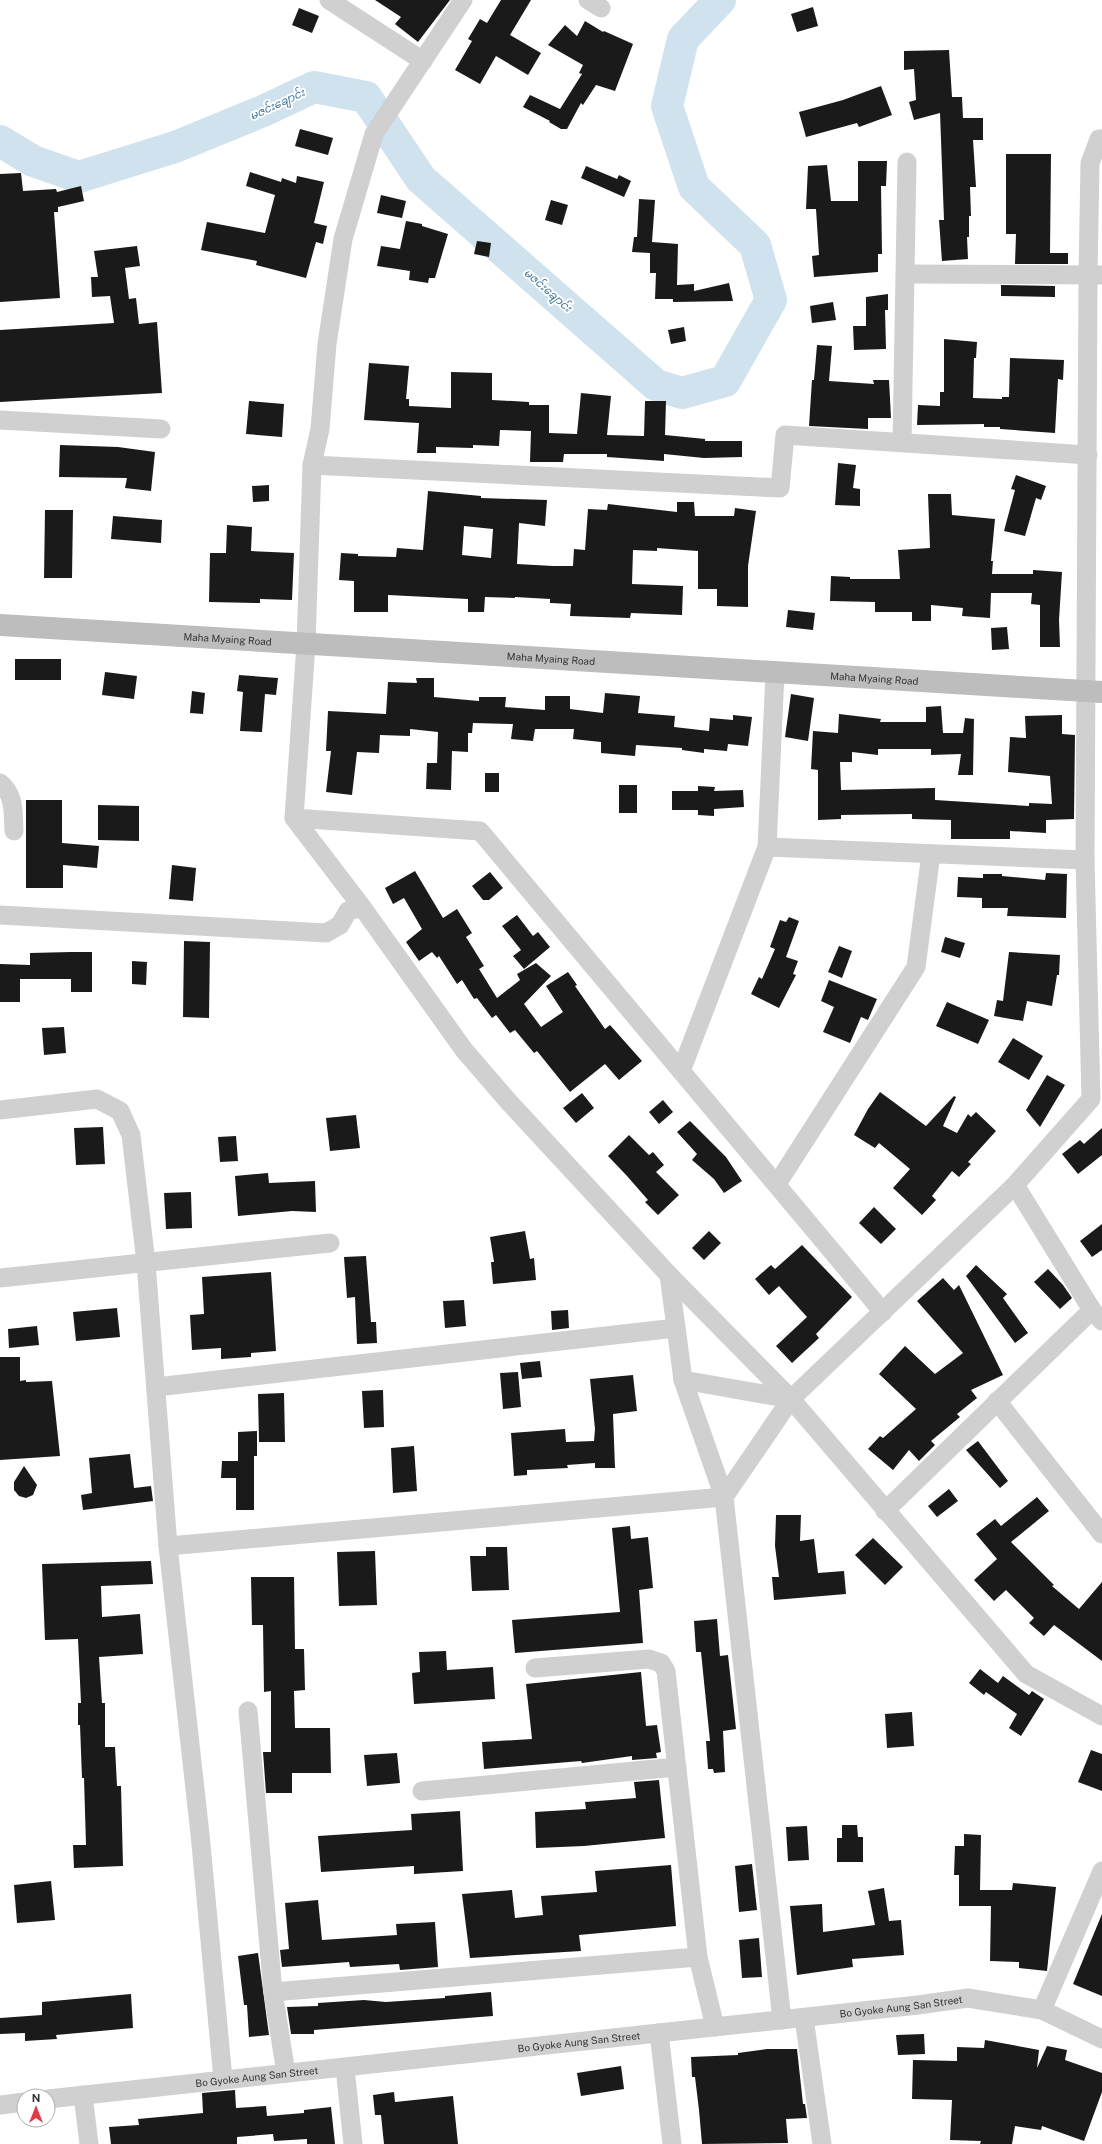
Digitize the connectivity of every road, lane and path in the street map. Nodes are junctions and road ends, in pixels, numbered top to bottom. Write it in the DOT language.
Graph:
graph roads {
  1 [pos="329,0"];
  2 [pos="463,0"];
  3 [pos="422,63"];
  4 [pos="1102,139"];
  5 [pos="907,162"];
  6 [pos="905,274"];
  7 [pos="1095,275"];
  8 [pos="1095,407"];
  9 [pos="0,420"];
  10 [pos="161,429"];
  11 [pos="902,442"];
  12 [pos="1088,455"];
  13 [pos="312,465"];
  14 [pos="0,625"];
  15 [pos="306,644"];
  16 [pos="775,673"];
  17 [pos="1094,692"];
  18 [pos="0,783"];
  19 [pos="294,818"];
  20 [pos="14,831"];
  21 [pos="767,847"];
  22 [pos="931,854"];
  23 [pos="1085,860"];
  24 [pos="362,907"];
  25 [pos="0,915"];
  26 [pos="1094,930"];
  27 [pos="681,1071"];
  28 [pos="1096,1076"];
  29 [pos="1096,1104"];
  30 [pos="0,1110"];
  31 [pos="777,1184"];
  32 [pos="1015,1185"];
  33 [pos="330,1243"];
  34 [pos="146,1263"];
  35 [pos="669,1275"];
  36 [pos="0,1278"];
  37 [pos="883,1312"];
  38 [pos="1097,1315"];
  39 [pos="676,1328"];
  40 [pos="683,1380"];
  41 [pos="156,1387"];
  42 [pos="791,1399"];
  43 [pos="997,1402"];
  44 [pos="724,1497"];
  45 [pos="884,1511"];
  46 [pos="1102,1534"];
  47 [pos="168,1546"];
  48 [pos="535,1668"];
  49 [pos="248,1711"];
  50 [pos="1102,1716"];
  51 [pos="677,1767"];
  52 [pos="422,1791"];
  53 [pos="1102,1871"];
  54 [pos="698,1957"];
  55 [pos="273,1992"];
  56 [pos="1042,2010"];
  57 [pos="804,2018"];
  58 [pos="782,2020"];
  59 [pos="714,2027"];
  60 [pos="659,2033"];
  61 [pos="1102,2039"];
  62 [pos="345,2068"];
  63 [pos="286,2073"];
  64 [pos="223,2079"];
  65 [pos="83,2095"];
  66 [pos="56,2098"];
  67 [pos="16,2103"];
  68 [pos="0,2105"];
  69 [pos="89,2144"];
  70 [pos="353,2144"];
  71 [pos="672,2144"];
  72 [pos="822,2144"];
  1 -- 3 [label="street"];
  2 -- 3 [label="street"];
  3 -- 13 [label="street"];
  4 -- 7 [label="street"];
  5 -- 6 [label="street"];
  6 -- 7 [label="street"];
  6 -- 11 [label="street"];
  7 -- 8 [label="street"];
  8 -- 12 [label="street"];
  9 -- 10 [label="street"];
  11 -- 12 [label="street"];
  11 -- 13 [label="street"];
  12 -- 17 [label="street"];
  13 -- 15 [label="street"];
  14 -- 15 [label="street, Maha Myaing Road"];
  15 -- 16 [label="street, Maha Myaing Road"];
  15 -- 19 [label="street"];
  16 -- 17 [label="street, Maha Myaing Road"];
  16 -- 21 [label="street"];
  17 -- 23 [label="street"];
  18 -- 20 [label="street"];
  19 -- 24 [label="street"];
  19 -- 27 [label="street"];
  21 -- 22 [label="street"];
  21 -- 27 [label="street"];
  22 -- 23 [label="street"];
  22 -- 31 [label="street"];
  23 -- 26 [label="street"];
  24 -- 25 [label="street"];
  24 -- 35 [label="street"];
  26 -- 28 [label="street"];
  27 -- 31 [label="street"];
  28 -- 29 [label="street"];
  29 -- 32 [label="street"];
  30 -- 34 [label="street"];
  31 -- 37 [label="street"];
  32 -- 37 [label="street"];
  32 -- 38 [label="street"];
  33 -- 34 [label="street"];
  34 -- 36 [label="street"];
  34 -- 41 [label="street"];
  35 -- 39 [label="street"];
  35 -- 42 [label="street"];
  37 -- 42 [label="street"];
  38 -- 43 [label="street"];
  39 -- 40 [label="street"];
  39 -- 41 [label="street"];
  40 -- 42 [label="street"];
  40 -- 44 [label="street"];
  41 -- 47 [label="street"];
  42 -- 44 [label="street"];
  42 -- 45 [label="street"];
  43 -- 45 [label="street"];
  43 -- 46 [label="street"];
  44 -- 47 [label="street"];
  44 -- 58 [label="street"];
  45 -- 50 [label="street"];
  47 -- 64 [label="street"];
  48 -- 51 [label="street"];
  49 -- 55 [label="street"];
  51 -- 52 [label="street"];
  51 -- 54 [label="street"];
  53 -- 56 [label="street"];
  54 -- 55 [label="street"];
  54 -- 59 [label="street"];
  55 -- 63 [label="street"];
  56 -- 57 [label="street, Bo Gyoke Aung San Street"];
  56 -- 61 [label="street, Bo Gyoke Aung San Street"];
  57 -- 58 [label="street, Bo Gyoke Aung San Street"];
  57 -- 72 [label="street"];
  58 -- 59 [label="street, Bo Gyoke Aung San Street"];
  59 -- 60 [label="street, Bo Gyoke Aung San Street"];
  60 -- 62 [label="street, Bo Gyoke Aung San Street"];
  60 -- 71 [label="street"];
  62 -- 63 [label="street, Bo Gyoke Aung San Street"];
  62 -- 70 [label="street"];
  63 -- 64 [label="street, Bo Gyoke Aung San Street"];
  64 -- 65 [label="street, Bo Gyoke Aung San Street"];
  65 -- 66 [label="street, Bo Gyoke Aung San Street"];
  65 -- 69 [label="street"];
  67 -- 68 [label="street"];
}
